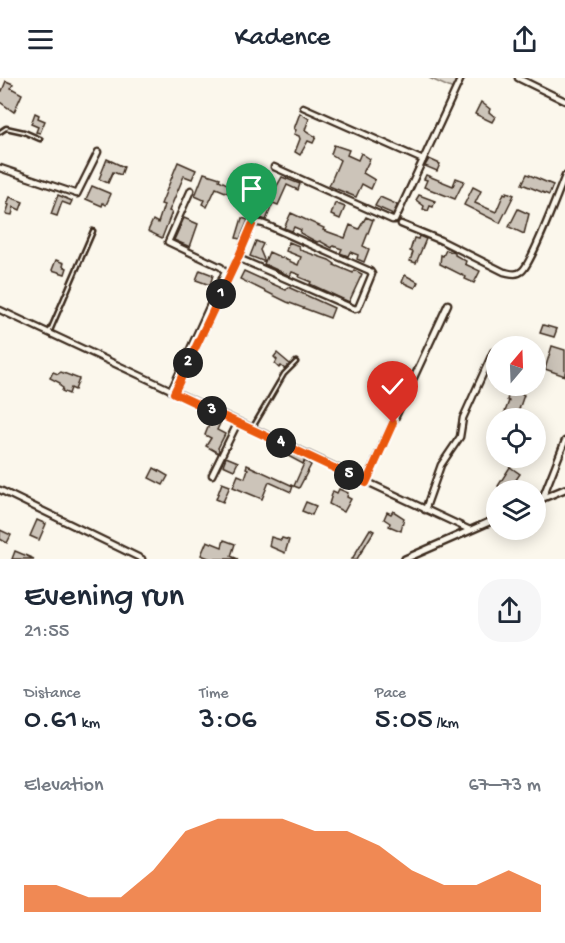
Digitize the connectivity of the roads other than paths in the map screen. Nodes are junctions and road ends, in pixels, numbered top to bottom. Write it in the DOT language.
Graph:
graph roads {
  1 [pos="460,78"];
  2 [pos="518,78"];
  3 [pos="565,101"];
  4 [pos="303,107"];
  5 [pos="0,132"];
  6 [pos="40,139"];
  7 [pos="98,152"];
  8 [pos="423,160"];
  9 [pos="274,167"];
  10 [pos="0,168"];
  11 [pos="565,176"];
  12 [pos="191,190"];
  13 [pos="401,224"];
  14 [pos="93,231"];
  15 [pos="238,258"];
  16 [pos="448,304"];
  17 [pos="0,310"];
  18 [pos="48,333"];
  19 [pos="296,362"];
  20 [pos="486,367"];
  21 [pos="172,392"];
  22 [pos="238,422"];
  23 [pos="252,429"];
  24 [pos="565,441"];
  25 [pos="212,475"];
  26 [pos="366,483"];
  27 [pos="546,489"];
  28 [pos="565,489"];
  29 [pos="0,490"];
  30 [pos="546,497"];
  31 [pos="425,510"];
  32 [pos="486,523"];
  33 [pos="470,530"];
  34 [pos="142,559"];
  35 [pos="405,559"];
  1 -- 8 [label="street"];
  2 -- 3 [label="street"];
  4 -- 8 [label="street"];
  5 -- 6 [label="lane"];
  7 -- 10 [label="street"];
  8 -- 9 [label="street"];
  11 -- 13 [label="street"];
  12 -- 21 [label="street"];
  14 -- 18 [label="lane"];
  15 -- 15 [label="street"];
  15 -- 21 [label="street"];
  16 -- 26 [label="street"];
  17 -- 18 [label="street"];
  18 -- 21 [label="street"];
  19 -- 23 [label="lane"];
  20 -- 31 [label="street"];
  21 -- 22 [label="street"];
  22 -- 23 [label="street"];
  22 -- 25 [label="street"];
  23 -- 26 [label="street"];
  24 -- 27 [label="street"];
  26 -- 31 [label="street"];
  28 -- 30 [label="street"];
  29 -- 34 [label="street"];
  31 -- 33 [label="street"];
  32 -- 33 [label="street"];
  33 -- 35 [label="street"];
}
